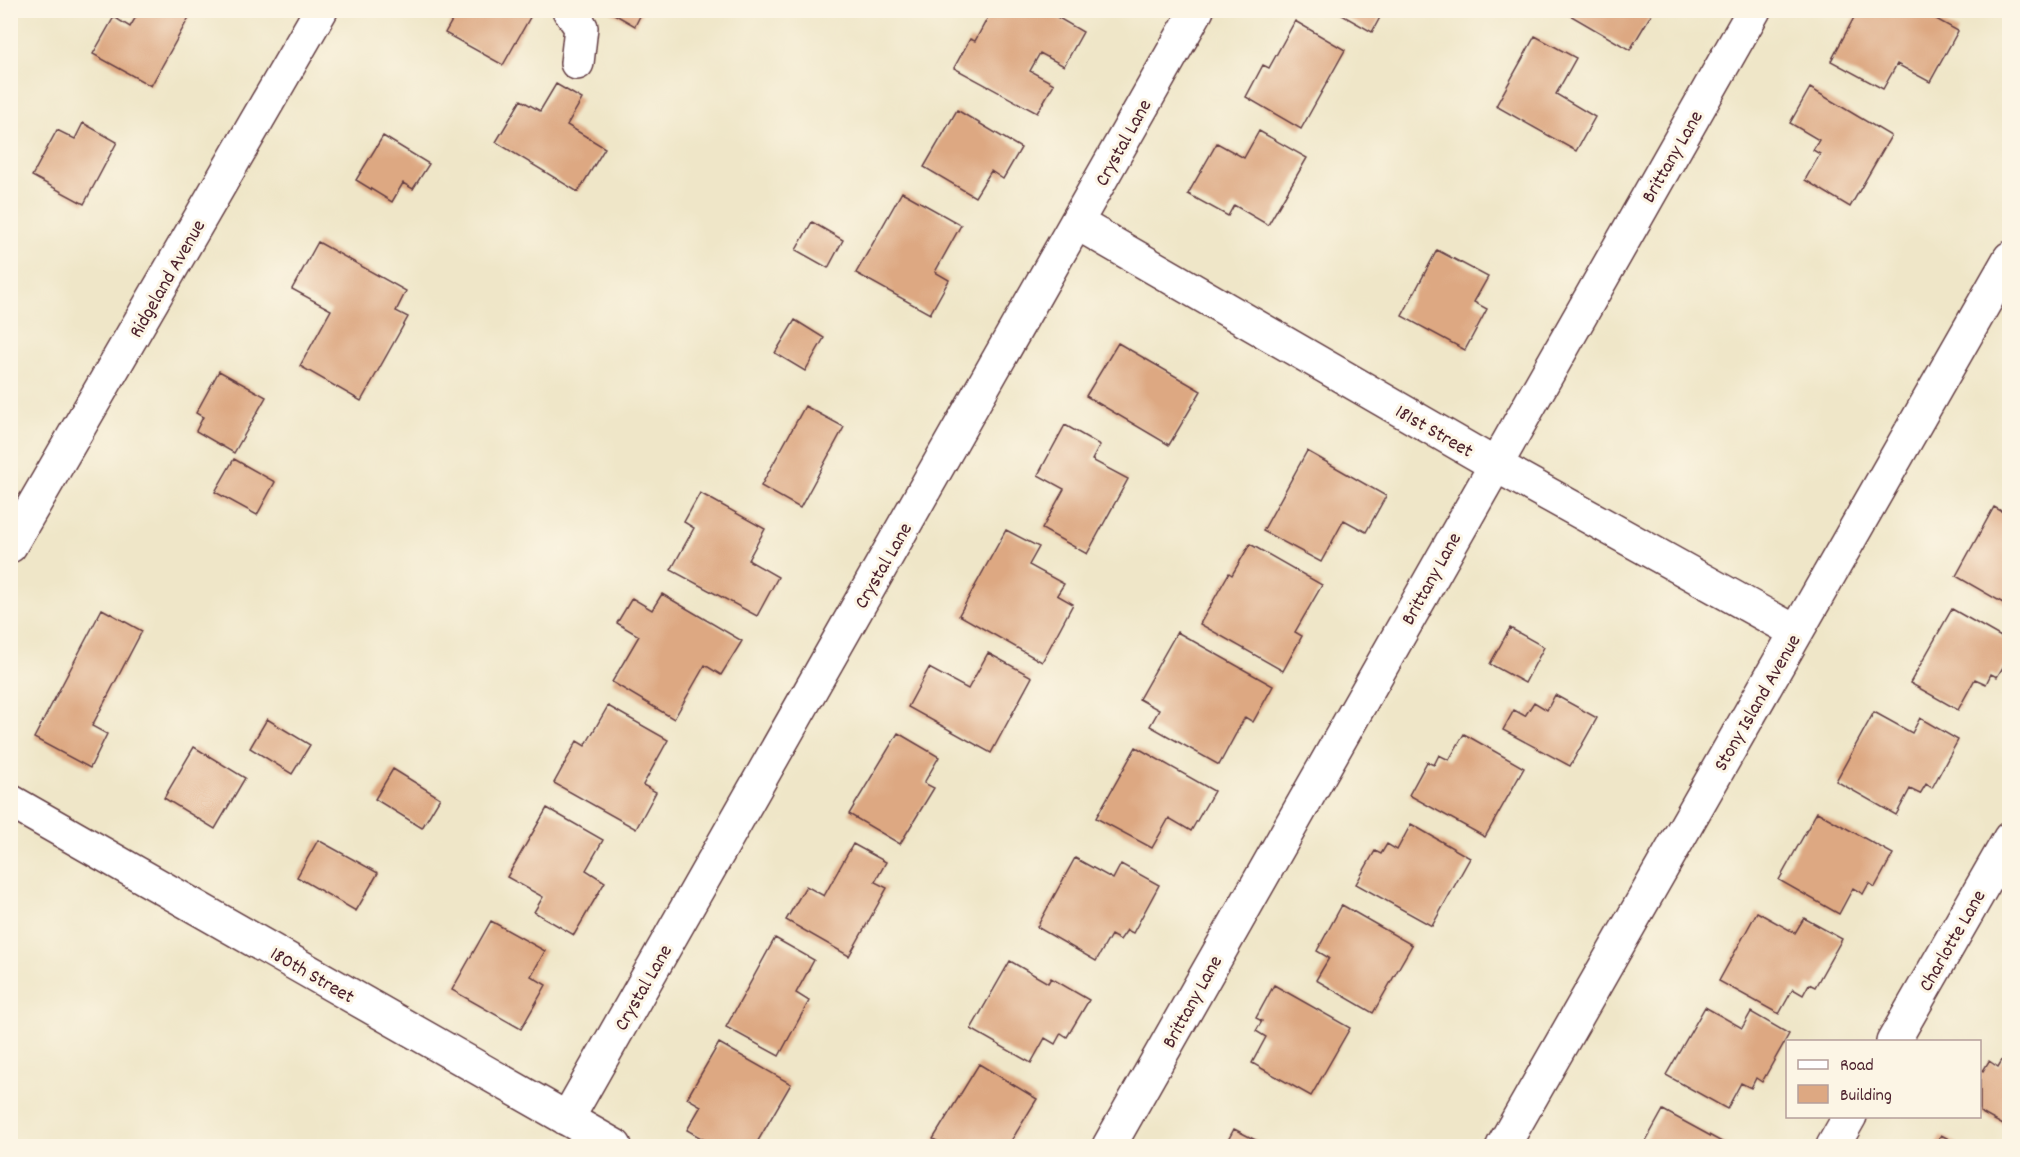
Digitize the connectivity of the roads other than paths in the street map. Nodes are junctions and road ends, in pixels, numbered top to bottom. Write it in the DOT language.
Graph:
graph roads {
  1 [pos="321,10"];
  2 [pos="569,10"];
  3 [pos="1197,10"];
  4 [pos="1754,10"];
  5 [pos="577,63"];
  6 [pos="1077,223"];
  7 [pos="2010,258"];
  8 [pos="1494,464"];
  9 [pos="10,546"];
  10 [pos="1796,632"];
  11 [pos="10,801"];
  12 [pos="2010,838"];
  13 [pos="1894,1040"];
  14 [pos="1849,1118"];
  15 [pos="567,1119"];
  16 [pos="615,1146"];
  17 [pos="1109,1146"];
  18 [pos="1503,1146"];
  19 [pos="1833,1146"];
  1 -- 9 [label="street, Ridgeland Avenue"];
  2 -- 5 [label="street"];
  3 -- 6 [label="street, Crystal Lane"];
  4 -- 8 [label="street, Brittany Lane"];
  6 -- 8 [label="street, 181st Street"];
  6 -- 15 [label="street, Crystal Lane"];
  7 -- 10 [label="street, Stony Island Avenue"];
  8 -- 10 [label="street, 181st Street"];
  8 -- 17 [label="street, Brittany Lane"];
  10 -- 18 [label="street, Stony Island Avenue"];
  11 -- 15 [label="street, 180th Street"];
  12 -- 13 [label="street, Charlotte Lane"];
  14 -- 19 [label="street"];
  15 -- 16 [label="street, 180th Street"];
}
